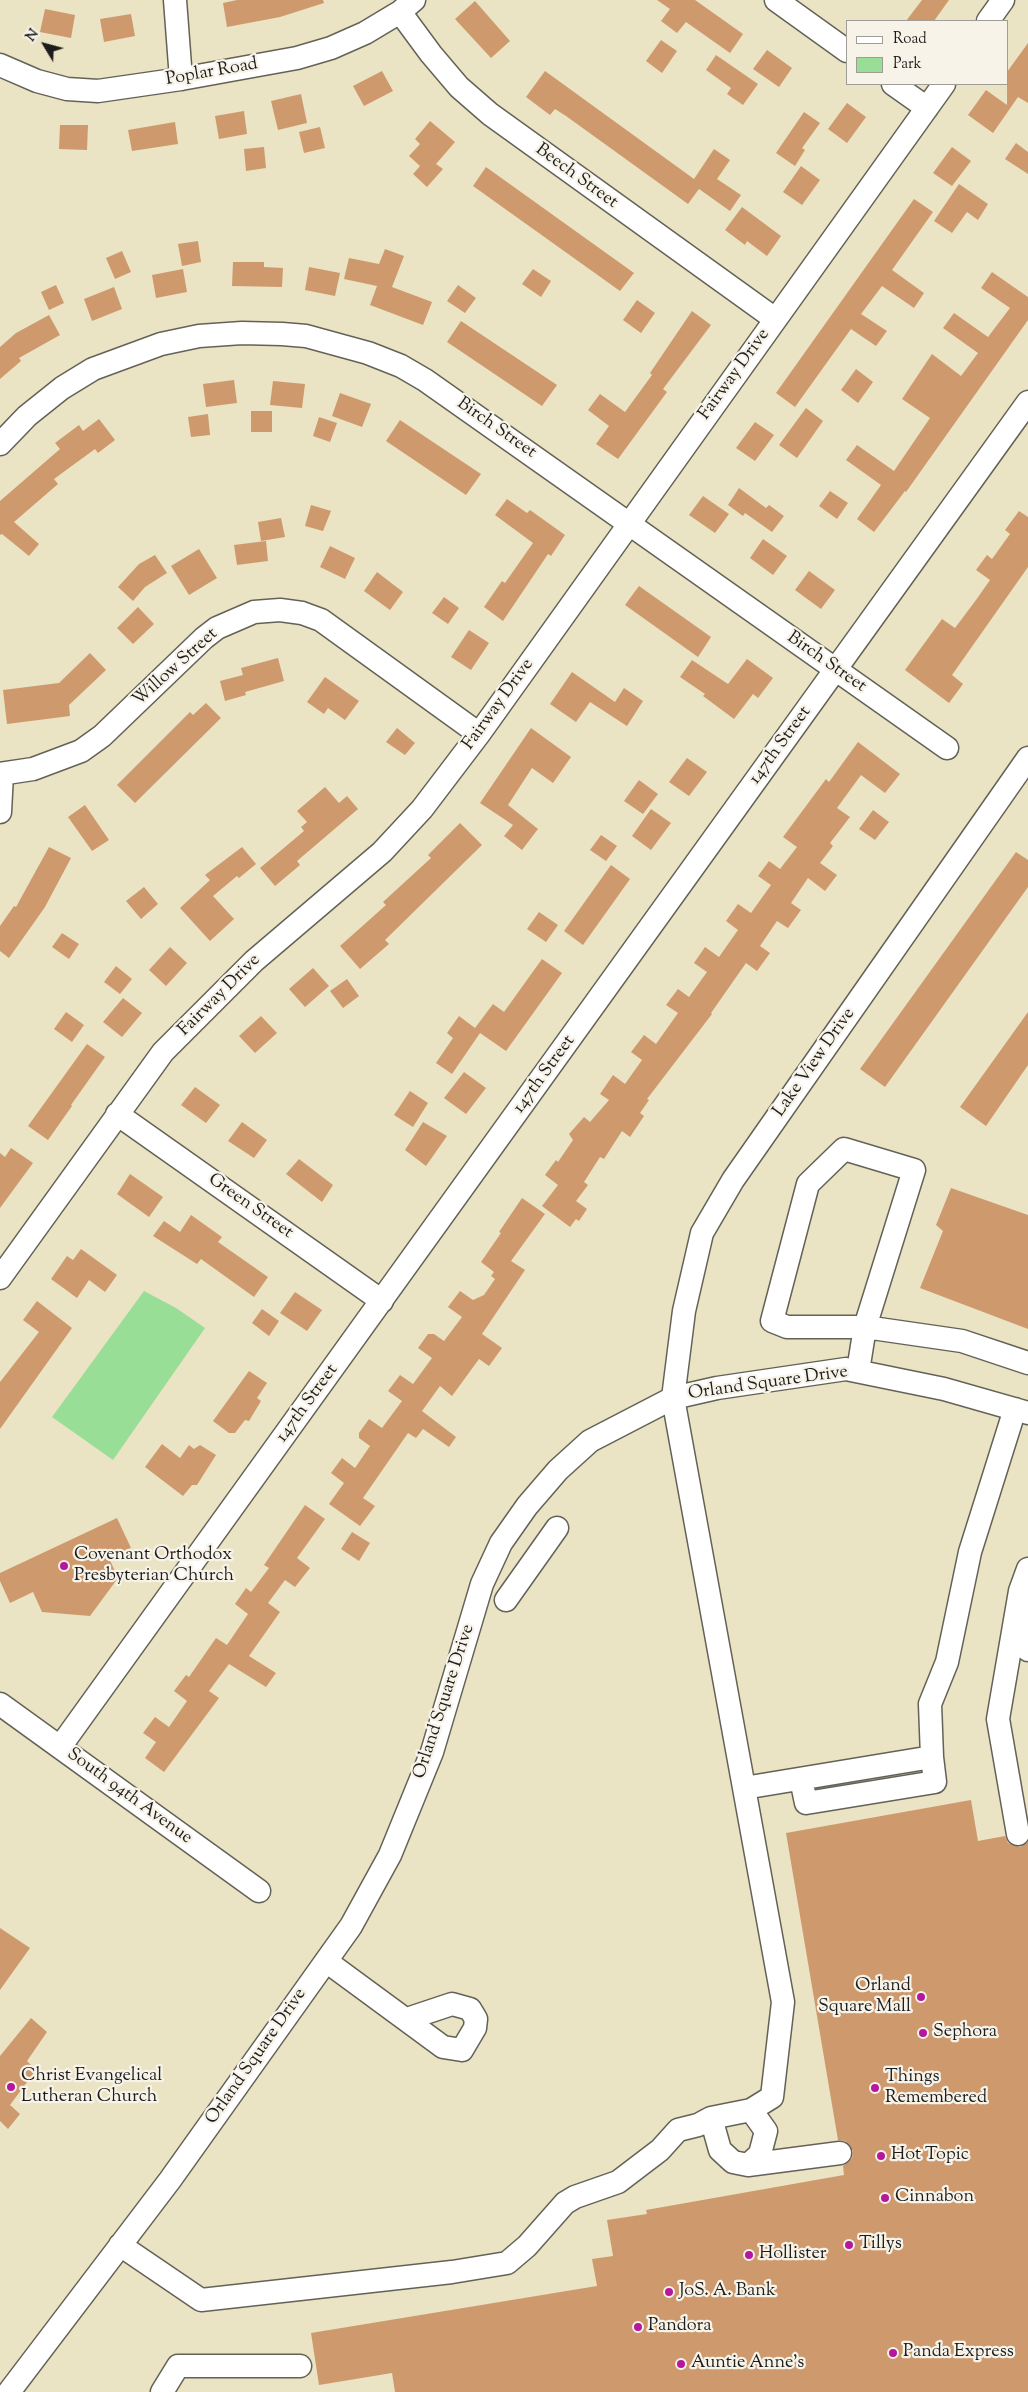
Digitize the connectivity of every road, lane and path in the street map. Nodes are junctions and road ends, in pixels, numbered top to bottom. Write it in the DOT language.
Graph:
graph roads {
  1 [pos="175,0"];
  2 [pos="776,0"];
  3 [pos="1003,0"];
  4 [pos="407,6"];
  5 [pos="989,20"];
  6 [pos="846,50"];
  7 [pos="0,65"];
  8 [pos="181,79"];
  9 [pos="894,85"];
  10 [pos="943,85"];
  11 [pos="927,108"];
  12 [pos="775,319"];
  13 [pos="1028,402"];
  14 [pos="0,444"];
  15 [pos="629,524"];
  16 [pos="836,671"];
  17 [pos="480,734"];
  18 [pos="947,748"];
  19 [pos="1028,758"];
  20 [pos="1,774"];
  21 [pos="0,812"];
  22 [pos="117,1114"];
  23 [pos="0,1278"];
  24 [pos="382,1301"];
  25 [pos="865,1327"];
  26 [pos="1028,1363"];
  27 [pos="858,1371"];
  28 [pos="672,1398"];
  29 [pos="1021,1411"];
  30 [pos="557,1528"];
  31 [pos="1028,1569"];
  32 [pos="1020,1591"];
  33 [pos="506,1600"];
  34 [pos="1028,1650"];
  35 [pos="0,1704"];
  36 [pos="60,1747"];
  37 [pos="932,1757"];
  38 [pos="854,1770"];
  39 [pos="801,1779"];
  40 [pos="744,1788"];
  41 [pos="858,1795"];
  42 [pos="1018,1834"];
  43 [pos="259,1890"];
  44 [pos="326,1961"];
  45 [pos="407,2019"];
  46 [pos="751,2110"];
  47 [pos="711,2118"];
  48 [pos="840,2153"];
  49 [pos="748,2165"];
  50 [pos="120,2245"];
  51 [pos="300,2366"];
  52 [pos="9,2392"];
  53 [pos="162,2392"];
  1 -- 8 [label="street"];
  2 -- 6 [label="street"];
  3 -- 5 [label="street"];
  4 -- 8 [label="street, Poplar Road"];
  4 -- 12 [label="street, Beech Street"];
  7 -- 8 [label="street, Poplar Road"];
  9 -- 11 [label="street"];
  10 -- 11 [label="street, Fairway Drive"];
  11 -- 12 [label="street, Fairway Drive"];
  12 -- 15 [label="street, Fairway Drive"];
  13 -- 16 [label="street, 147th Street"];
  14 -- 15 [label="street, Birch Street"];
  15 -- 16 [label="street, Birch Street"];
  15 -- 17 [label="street, Fairway Drive"];
  16 -- 18 [label="street, Birch Street"];
  16 -- 24 [label="street, 147th Street"];
  17 -- 20 [label="street, Willow Street"];
  17 -- 22 [label="street, Fairway Drive"];
  19 -- 28 [label="street, Lake View Drive"];
  20 -- 21 [label="street"];
  22 -- 23 [label="street, Fairway Drive"];
  22 -- 24 [label="street, Green Street"];
  24 -- 36 [label="street, 147th Street"];
  25 -- 25 [label="street"];
  25 -- 26 [label="street"];
  25 -- 27 [label="street"];
  27 -- 28 [label="street, Orland Square Drive"];
  27 -- 29 [label="street, Orland Square Drive"];
  28 -- 40 [label="street, Lake View Drive"];
  28 -- 44 [label="street, Orland Square Drive"];
  29 -- 37 [label="street"];
  30 -- 33 [label="street"];
  31 -- 32 [label="street"];
  32 -- 34 [label="street"];
  32 -- 42 [label="street"];
  35 -- 36 [label="street, South 94th Avenue"];
  36 -- 43 [label="street, South 94th Avenue"];
  37 -- 38 [label="street"];
  37 -- 41 [label="street"];
  38 -- 39 [label="street"];
  38 -- 41 [label="street"];
  39 -- 40 [label="street"];
  39 -- 41 [label="street"];
  40 -- 46 [label="street, Lake View Drive"];
  44 -- 45 [label="street"];
  44 -- 50 [label="street, Orland Square Drive"];
  46 -- 47 [label="street"];
  46 -- 49 [label="street"];
  47 -- 49 [label="street"];
  47 -- 50 [label="street"];
  48 -- 49 [label="street"];
  50 -- 52 [label="street, Orland Square Drive"];
  51 -- 53 [label="street"];
}
